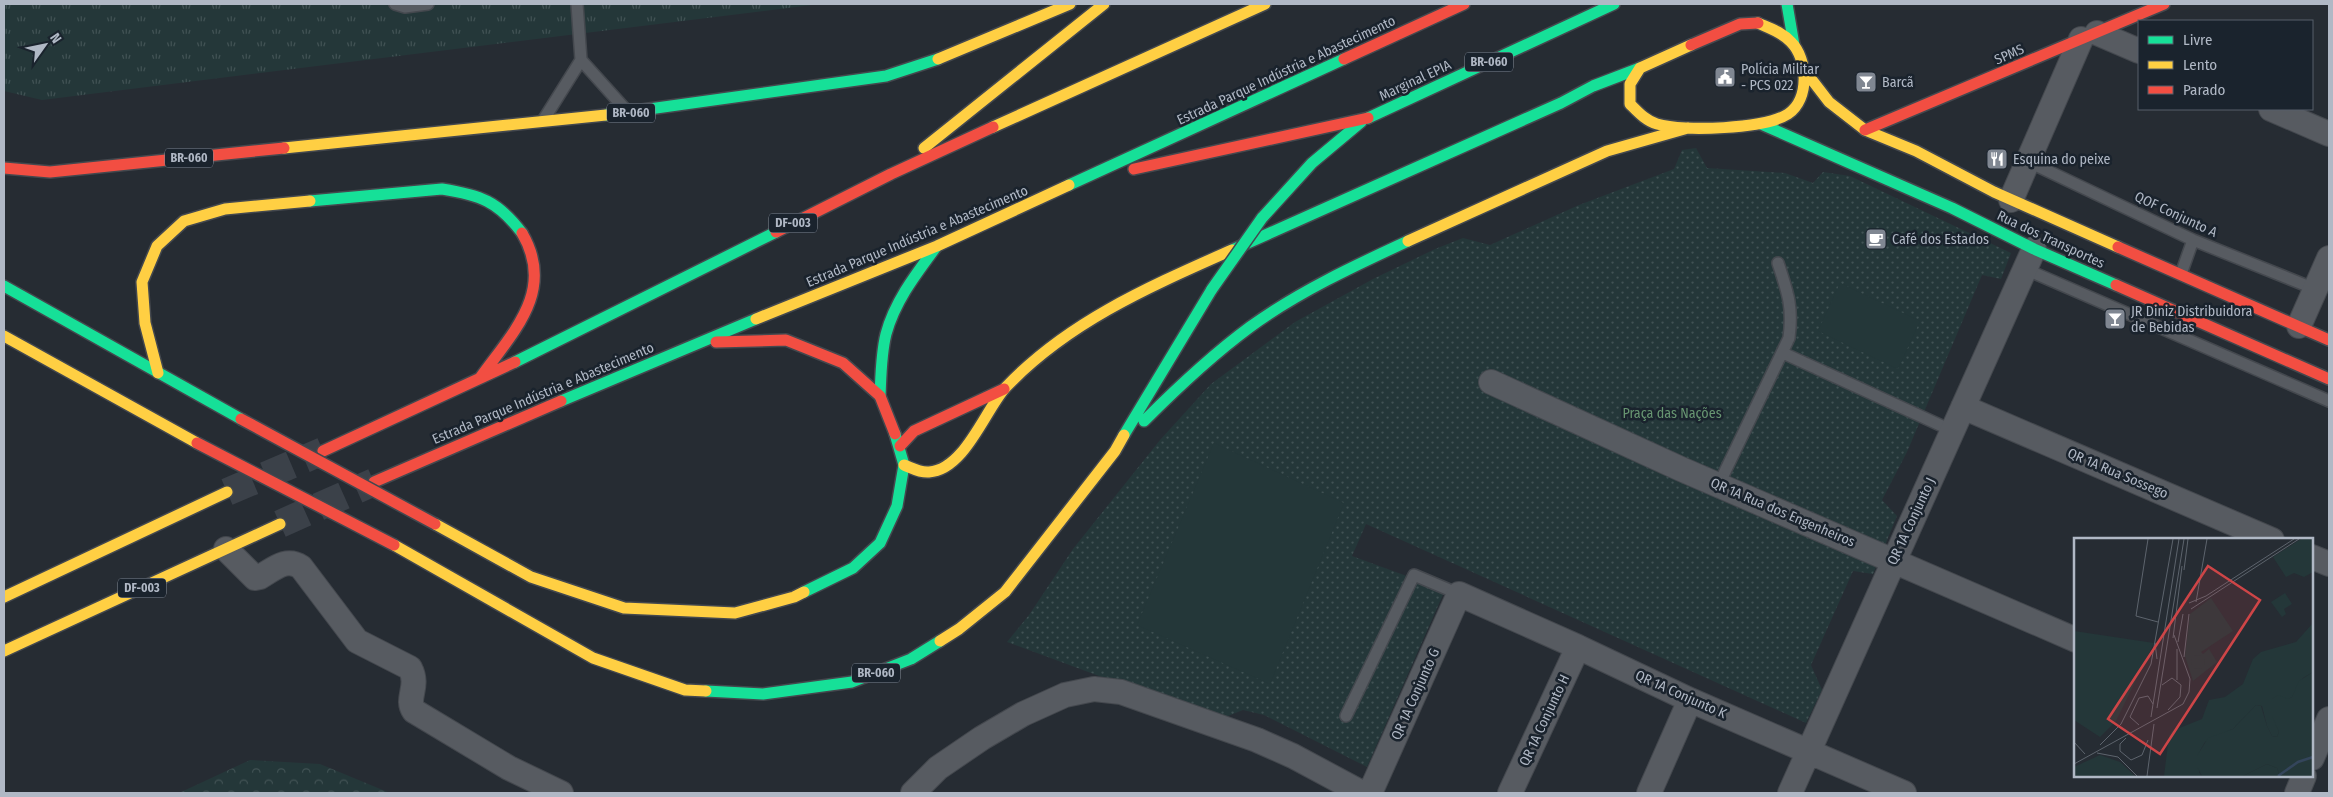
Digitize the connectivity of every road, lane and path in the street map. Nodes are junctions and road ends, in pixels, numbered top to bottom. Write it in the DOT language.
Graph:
graph roads {
  1 [pos="395,4"];
  2 [pos="428,4"];
  3 [pos="577,4"];
  4 [pos="1070,4"];
  5 [pos="1104,4"];
  6 [pos="1265,4"];
  7 [pos="1464,4"];
  8 [pos="1614,4"];
  9 [pos="1787,4"];
  10 [pos="2164,4"];
  11 [pos="2089,36"];
  12 [pos="1794,45"];
  13 [pos="2138,51"];
  14 [pos="581,60"];
  15 [pos="1802,67"];
  16 [pos="1640,68"];
  17 [pos="1596,100"];
  18 [pos="1561,104"];
  19 [pos="2273,110"];
  20 [pos="629,114"];
  21 [pos="1364,120"];
  22 [pos="543,121"];
  23 [pos="1761,124"];
  24 [pos="1688,128"];
  25 [pos="1865,130"];
  26 [pos="2329,134"];
  27 [pos="2027,161"];
  28 [pos="4,168"];
  29 [pos="892,174"];
  30 [pos="1086,180"];
  31 [pos="1994,203"];
  32 [pos="1979,221"];
  33 [pos="2193,240"];
  34 [pos="938,246"];
  35 [pos="2329,258"];
  36 [pos="2029,259"];
  37 [pos="1778,263"];
  38 [pos="2182,274"];
  39 [pos="4,286"];
  40 [pos="2316,289"];
  41 [pos="2299,326"];
  42 [pos="4,336"];
  43 [pos="2329,340"];
  44 [pos="696,343"];
  45 [pos="4,348"];
  46 [pos="1783,353"];
  47 [pos="70,372"];
  48 [pos="158,373"];
  49 [pos="2329,379"];
  50 [pos="479,380"];
  51 [pos="1492,382"];
  52 [pos="1004,388"];
  53 [pos="880,396"];
  54 [pos="2329,401"];
  55 [pos="1963,407"];
  56 [pos="1952,431"];
  57 [pos="900,446"];
  58 [pos="324,451"];
  59 [pos="1116,451"];
  60 [pos="904,465"];
  61 [pos="374,482"];
  62 [pos="1719,484"];
  63 [pos="227,492"];
  64 [pos="280,524"];
  65 [pos="2267,538"];
  66 [pos="226,549"];
  67 [pos="2313,557"];
  68 [pos="1894,559"];
  69 [pos="2329,564"];
  70 [pos="59,572"];
  71 [pos="4,583"];
  72 [pos="1459,594"];
  73 [pos="4,596"];
  74 [pos="2074,639"];
  75 [pos="1578,646"];
  76 [pos="4,651"];
  77 [pos="1690,700"];
  78 [pos="1346,716"];
  79 [pos="2329,719"];
  80 [pos="1808,750"];
  81 [pos="2317,750"];
  82 [pos="2304,777"];
  83 [pos="561,793"];
  84 [pos="914,793"];
  85 [pos="1362,793"];
  86 [pos="1370,793"];
  87 [pos="1510,793"];
  88 [pos="1649,793"];
  89 [pos="1790,793"];
  90 [pos="1904,793"];
  91 [pos="2297,793"];
  1 -- 2 [label="lane"];
  3 -- 14 [label="lane"];
  4 -- 20 [label="main road, BR-060"];
  5 -- 29 [label="main road"];
  6 -- 29 [label="main road, DF-003"];
  7 -- 30 [label="main road, Estrada Parque Indústria e Abastecimento"];
  8 -- 21 [label="main road, Marginal EPIA / BR-060"];
  9 -- 12 [label="main road"];
  10 -- 11 [label="main road, SPMS"];
  11 -- 13 [label="street"];
  11 -- 25 [label="main road, SPMS"];
  11 -- 27 [label="street"];
  12 -- 15 [label="main road"];
  12 -- 16 [label="main road"];
  14 -- 20 [label="lane"];
  14 -- 22 [label="lane"];
  15 -- 23 [label="main road"];
  15 -- 25 [label="main road, Rua dos Transportes"];
  16 -- 18 [label="main road"];
  16 -- 24 [label="main road"];
  17 -- 18 [label="main road"];
  18 -- 52 [label="main road"];
  19 -- 26 [label="street"];
  20 -- 22 [label="main road, BR-060"];
  21 -- 30 [label="main road"];
  21 -- 59 [label="main road, BR-060, bridge"];
  22 -- 28 [label="main road, BR-060"];
  23 -- 24 [label="main road"];
  23 -- 32 [label="main road, Rua dos Transportes"];
  24 -- 59 [label="main road"];
  25 -- 31 [label="main road, Rua dos Transportes"];
  27 -- 31 [label="street"];
  27 -- 33 [label="lane, QOF Conjunto A"];
  29 -- 50 [label="main road, DF-003"];
  30 -- 34 [label="main road, Estrada Parque Indústria e Abastecimento"];
  31 -- 32 [label="main road"];
  31 -- 38 [label="main road, Rua dos Transportes"];
  32 -- 36 [label="main road, Rua dos Transportes"];
  33 -- 38 [label="lane"];
  33 -- 40 [label="lane, QOF Conjunto A"];
  34 -- 44 [label="main road, Estrada Parque Indústria e Abastecimento"];
  34 -- 53 [label="main road"];
  35 -- 40 [label="street"];
  36 -- 49 [label="main road, Rua dos Transportes"];
  36 -- 54 [label="lane"];
  36 -- 55 [label="street, QR 1A Conjunto J"];
  37 -- 46 [label="lane"];
  38 -- 41 [label="main road, Rua dos Transportes"];
  39 -- 48 [label="main road"];
  40 -- 41 [label="street"];
  41 -- 43 [label="main road, Rua dos Transportes"];
  42 -- 47 [label="main road, BR-060"];
  44 -- 53 [label="main road"];
  44 -- 61 [label="main road, Estrada Parque Indústria e Abastecimento"];
  45 -- 47 [label="main road"];
  46 -- 56 [label="lane"];
  46 -- 62 [label="lane"];
  47 -- 59 [label="main road, BR-060, bridge"];
  48 -- 50 [label="main road"];
  48 -- 60 [label="main road, bridge"];
  50 -- 58 [label="main road, DF-003"];
  51 -- 62 [label="street, QR 1A Rua dos Engenheiros"];
  52 -- 57 [label="main road"];
  52 -- 60 [label="main road"];
  53 -- 57 [label="main road"];
  55 -- 56 [label="street, QR 1A Conjunto J"];
  55 -- 65 [label="street, QR 1A Rua Sossego"];
  56 -- 68 [label="street, QR 1A Conjunto J"];
  57 -- 60 [label="main road"];
  62 -- 68 [label="street, QR 1A Rua dos Engenheiros"];
  63 -- 70 [label="main road"];
  64 -- 66 [label="main road, DF-003"];
  66 -- 76 [label="main road, DF-003"];
  66 -- 83 [label="street"];
  67 -- 69 [label="street"];
  68 -- 74 [label="street, QR 1A Rua dos Engenheiros"];
  68 -- 80 [label="street, QR 1A Conjunto J"];
  70 -- 71 [label="main road"];
  70 -- 73 [label="main road"];
  72 -- 75 [label="street, QR 1A Conjunto K"];
  72 -- 78 [label="lane"];
  72 -- 86 [label="street, QR 1A Conjunto G"];
  75 -- 77 [label="street, QR 1A Conjunto K"];
  75 -- 87 [label="street, QR 1A Conjunto H"];
  77 -- 80 [label="street, QR 1A Conjunto K"];
  77 -- 88 [label="street"];
  79 -- 81 [label="street"];
  80 -- 89 [label="street, QR 1A Conjunto J"];
  80 -- 90 [label="street, QR 1A Conjunto K"];
  82 -- 91 [label="street"];
  84 -- 85 [label="street"];
}
